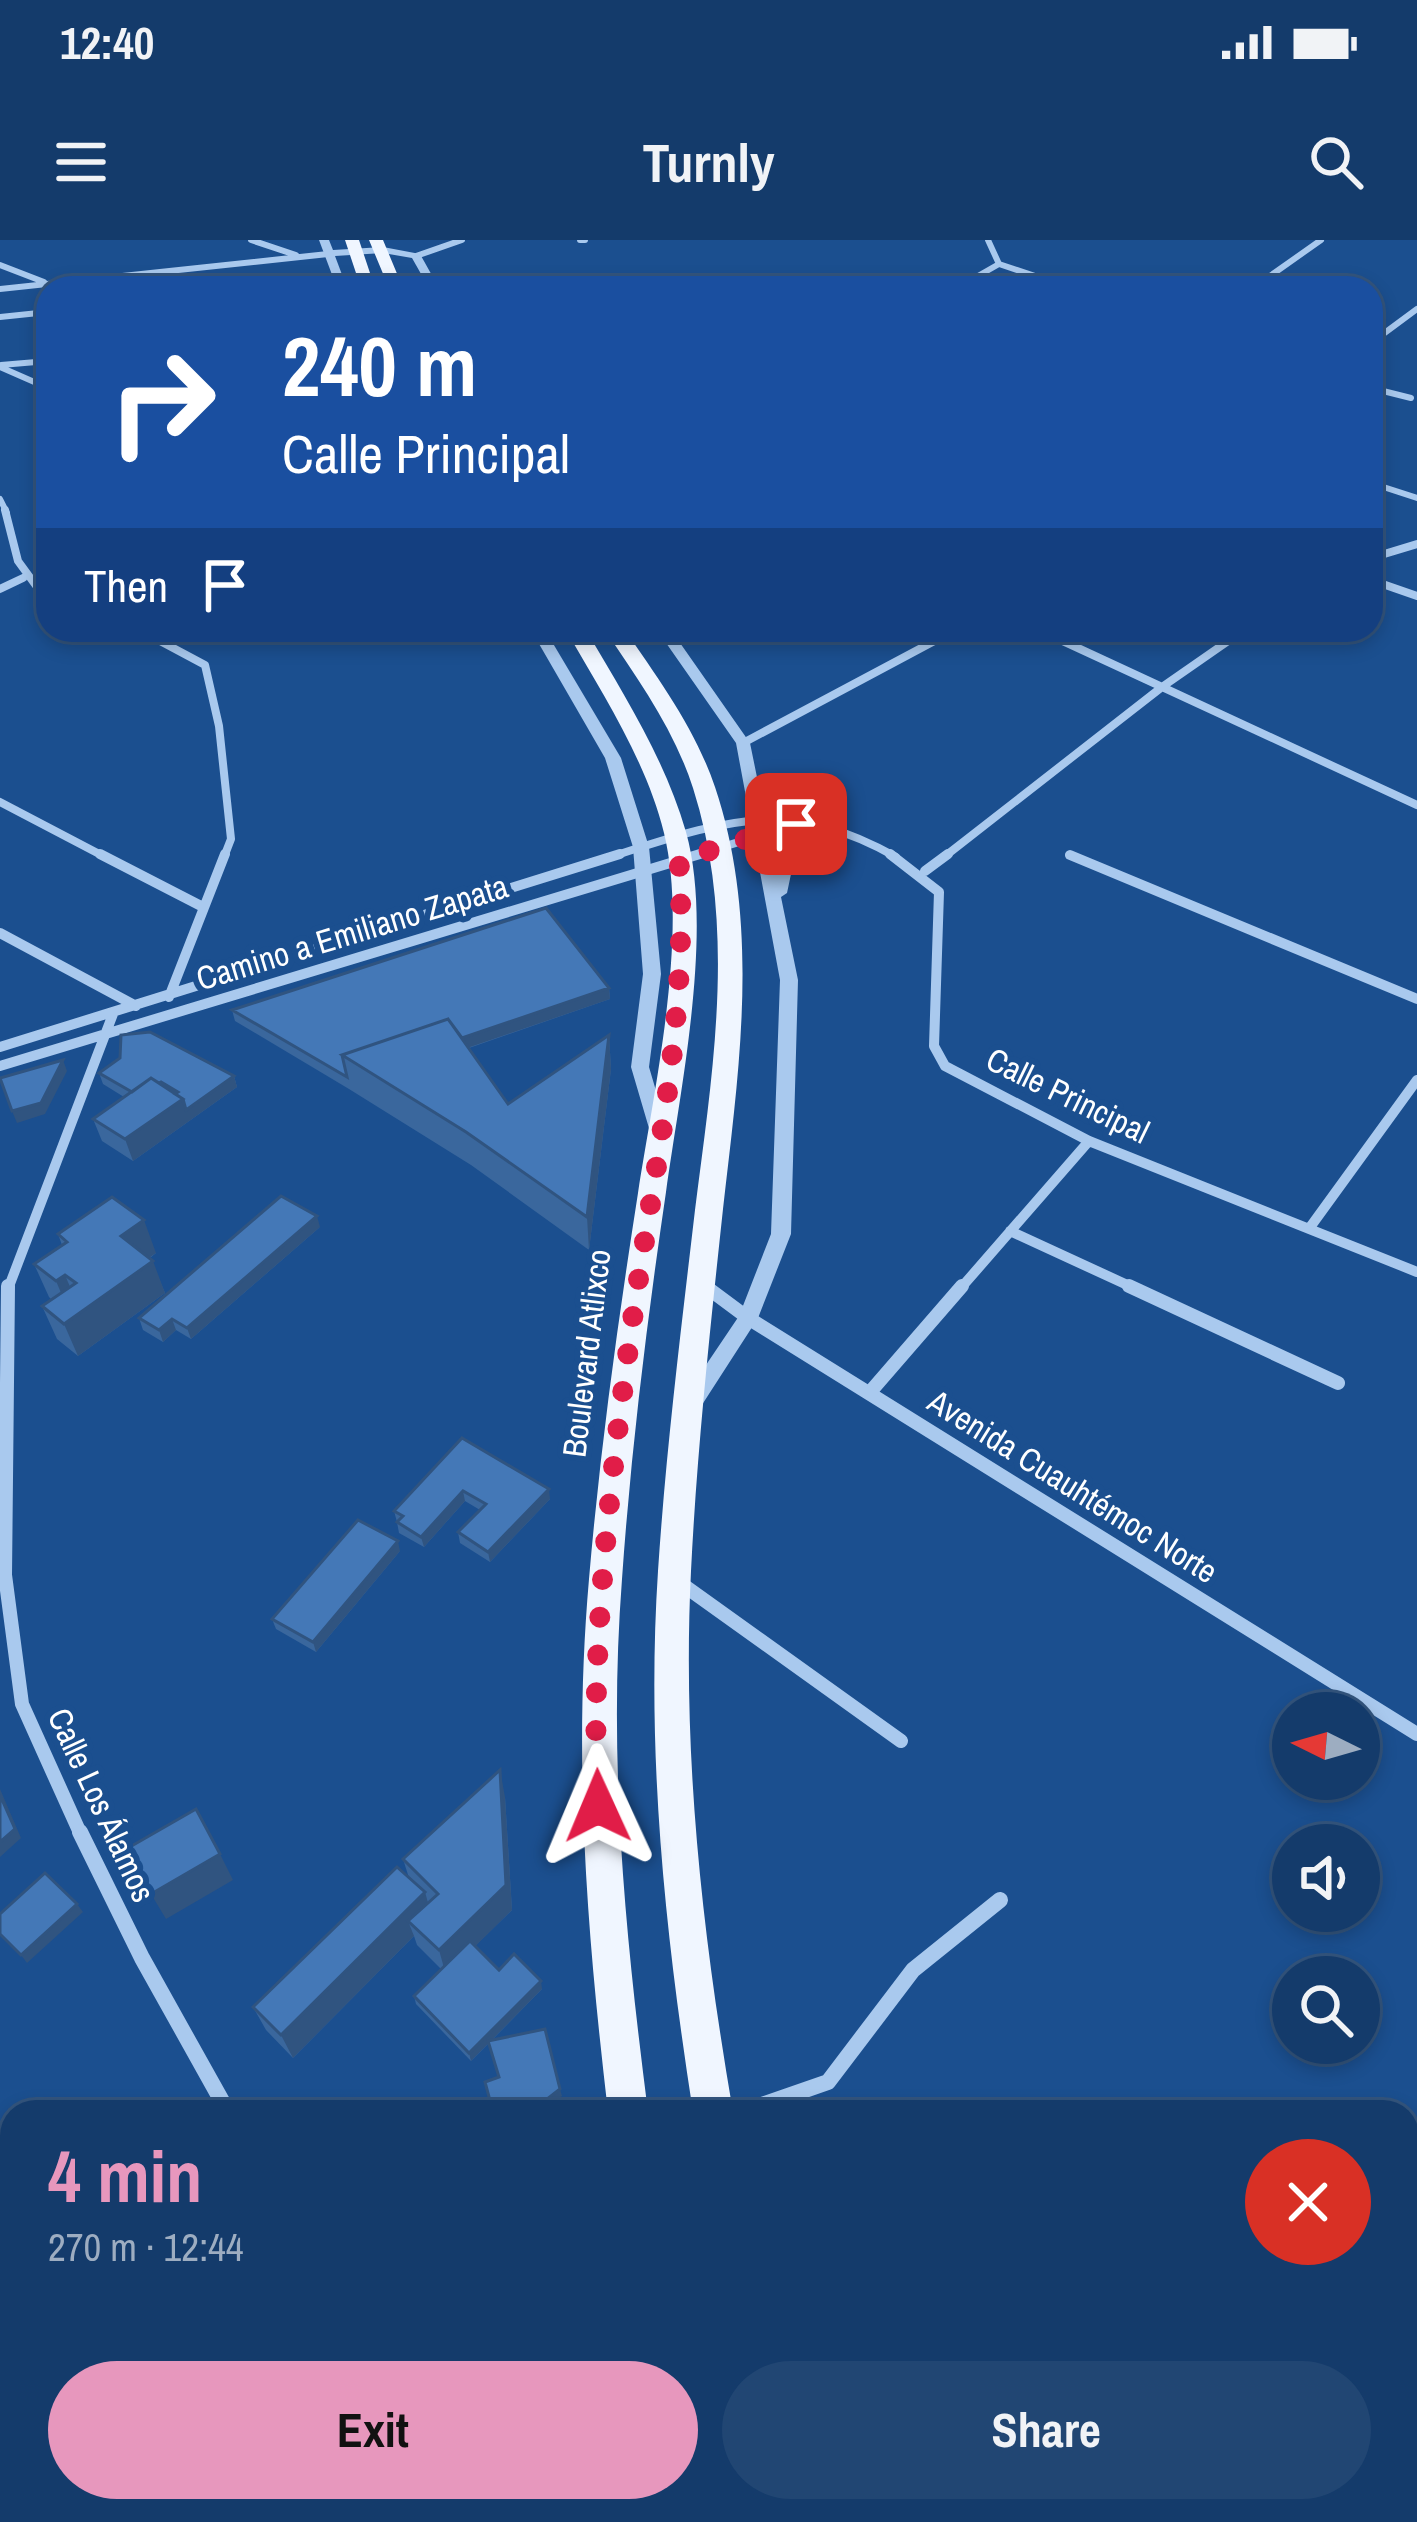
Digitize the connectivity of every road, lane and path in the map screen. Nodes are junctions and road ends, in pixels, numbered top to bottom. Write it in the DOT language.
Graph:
graph roads {
  1 [pos="251,240"];
  2 [pos="324,240"];
  3 [pos="462,240"];
  4 [pos="988,240"];
  5 [pos="1321,240"];
  6 [pos="377,244"];
  7 [pos="354,245"];
  8 [pos="328,254"];
  9 [pos="416,256"];
  10 [pos="303,258"];
  11 [pos="999,264"];
  12 [pos="0,265"];
  13 [pos="142,275"];
  14 [pos="132,276"];
  15 [pos="337,276"];
  16 [pos="364,276"];
  17 [pos="391,276"];
  18 [pos="427,276"];
  19 [pos="978,276"];
  20 [pos="1035,276"];
  21 [pos="1270,276"];
  22 [pos="36,279"];
  23 [pos="36,285"];
  24 [pos="0,289"];
  25 [pos="1417,309"];
  26 [pos="36,313"];
  27 [pos="0,317"];
  28 [pos="1383,334"];
  29 [pos="36,362"];
  30 [pos="0,366"];
  31 [pos="36,382"];
  32 [pos="1383,391"];
  33 [pos="1411,398"];
  34 [pos="1383,487"];
  35 [pos="1417,498"];
  36 [pos="0,500"];
  37 [pos="1417,544"];
  38 [pos="1383,554"];
  39 [pos="22,578"];
  40 [pos="1383,584"];
  41 [pos="0,589"];
  42 [pos="36,591"];
  43 [pos="1417,596"];
  44 [pos="162,642"];
  45 [pos="545,642"];
  46 [pos="584,642"];
  47 [pos="622,642"];
  48 [pos="672,642"];
  49 [pos="932,642"];
  50 [pos="1065,642"];
  51 [pos="1227,642"];
  52 [pos="1162,687"];
  53 [pos="743,743"];
  54 [pos="0,802"];
  55 [pos="1417,806"];
  56 [pos="796,824"];
  57 [pos="816,826"];
  58 [pos="762,827"];
  59 [pos="718,837"];
  60 [pos="641,847"];
  61 [pos="677,848"];
  62 [pos="1070,855"];
  63 [pos="646,869"];
  64 [pos="925,871"];
  65 [pos="776,906"];
  66 [pos="203,908"];
  67 [pos="0,933"];
  68 [pos="169,997"];
  69 [pos="1417,999"];
  70 [pos="136,1006"];
  71 [pos="113,1014"];
  72 [pos="106,1036"];
  73 [pos="0,1047"];
  74 [pos="0,1066"];
  75 [pos="1417,1080"];
  76 [pos="1411,1098"];
  77 [pos="662,1140"];
  78 [pos="1089,1142"];
  79 [pos="1311,1226"];
  80 [pos="1010,1231"];
  81 [pos="1417,1272"];
  82 [pos="701,1283"];
  83 [pos="748,1318"];
  84 [pos="1338,1383"];
  85 [pos="871,1391"];
  86 [pos="689,1406"];
  87 [pos="673,1578"];
  88 [pos="1417,1733"];
  89 [pos="901,1741"];
  90 [pos="1000,1900"];
  91 [pos="222,2100"];
  92 [pos="627,2100"];
  93 [pos="711,2100"];
  94 [pos="776,2100"];
  1 -- 10 [label="street"];
  2 -- 8 [label="street"];
  3 -- 9 [label="street"];
  4 -- 11 [label="street"];
  5 -- 21 [label="street"];
  6 -- 7 [label="street"];
  6 -- 9 [label="street"];
  6 -- 17 [label="main road"];
  7 -- 8 [label="street"];
  7 -- 16 [label="main road"];
  8 -- 10 [label="street"];
  8 -- 15 [label="street"];
  9 -- 18 [label="street"];
  10 -- 13 [label="street"];
  11 -- 19 [label="street"];
  11 -- 20 [label="street"];
  12 -- 22 [label="street"];
  13 -- 14 [label="street"];
  23 -- 24 [label="street"];
  25 -- 28 [label="street"];
  26 -- 27 [label="street"];
  29 -- 30 [label="street"];
  30 -- 31 [label="street"];
  32 -- 33 [label="street"];
  34 -- 35 [label="street"];
  36 -- 39 [label="street"];
  37 -- 38 [label="street"];
  39 -- 41 [label="street"];
  39 -- 42 [label="street"];
  40 -- 43 [label="street"];
  44 -- 66 [label="street"];
  45 -- 60 [label="street"];
  46 -- 61 [label="main road, Boulevard Atlixco"];
  47 -- 59 [label="main road"];
  48 -- 53 [label="street"];
  49 -- 53 [label="street"];
  50 -- 52 [label="street"];
  51 -- 52 [label="street"];
  52 -- 55 [label="street"];
  52 -- 64 [label="street"];
  53 -- 58 [label="street"];
  54 -- 66 [label="street"];
  56 -- 57 [label="street"];
  56 -- 58 [label="street"];
  56 -- 58 [label="street"];
  57 -- 64 [label="street"];
  57 -- 65 [label="street"];
  58 -- 59 [label="street"];
  58 -- 59 [label="street"];
  58 -- 65 [label="street"];
  59 -- 61 [label="street, Camino a Emiliano Zapata"];
  59 -- 61 [label="street, Camino a Emiliano Zapata"];
  59 -- 82 [label="main road"];
  60 -- 61 [label="street, Camino a Emiliano Zapata"];
  60 -- 63 [label="street"];
  60 -- 68 [label="street, Camino a Emiliano Zapata"];
  61 -- 63 [label="street, Camino a Emiliano Zapata"];
  61 -- 77 [label="main road, Boulevard Atlixco"];
  62 -- 69 [label="street"];
  63 -- 72 [label="street, Camino a Emiliano Zapata"];
  63 -- 77 [label="street"];
  64 -- 78 [label="street, Calle Principal"];
  65 -- 83 [label="street"];
  66 -- 68 [label="street"];
  67 -- 70 [label="street"];
  68 -- 70 [label="street, Camino a Emiliano Zapata"];
  70 -- 71 [label="street, Camino a Emiliano Zapata"];
  71 -- 72 [label="street, Calle Los Álamos"];
  71 -- 73 [label="street, Camino a Emiliano Zapata"];
  72 -- 74 [label="street, Camino a Emiliano Zapata"];
  72 -- 91 [label="street, Calle Los Álamos"];
  75 -- 76 [label="street"];
  76 -- 79 [label="street"];
  77 -- 92 [label="main road, Boulevard Atlixco"];
  78 -- 79 [label="street, Calle Principal"];
  78 -- 80 [label="street"];
  79 -- 81 [label="street, Calle Principal"];
  80 -- 84 [label="street"];
  80 -- 85 [label="street"];
  82 -- 83 [label="street, Avenida Cuauhtémoc Norte"];
  82 -- 86 [label="main road"];
  83 -- 85 [label="street, Avenida Cuauhtémoc Norte"];
  83 -- 86 [label="street"];
  85 -- 88 [label="street, Avenida Cuauhtémoc Norte"];
  86 -- 87 [label="main road"];
  87 -- 89 [label="street"];
  87 -- 93 [label="main road"];
  90 -- 94 [label="street"];
}
